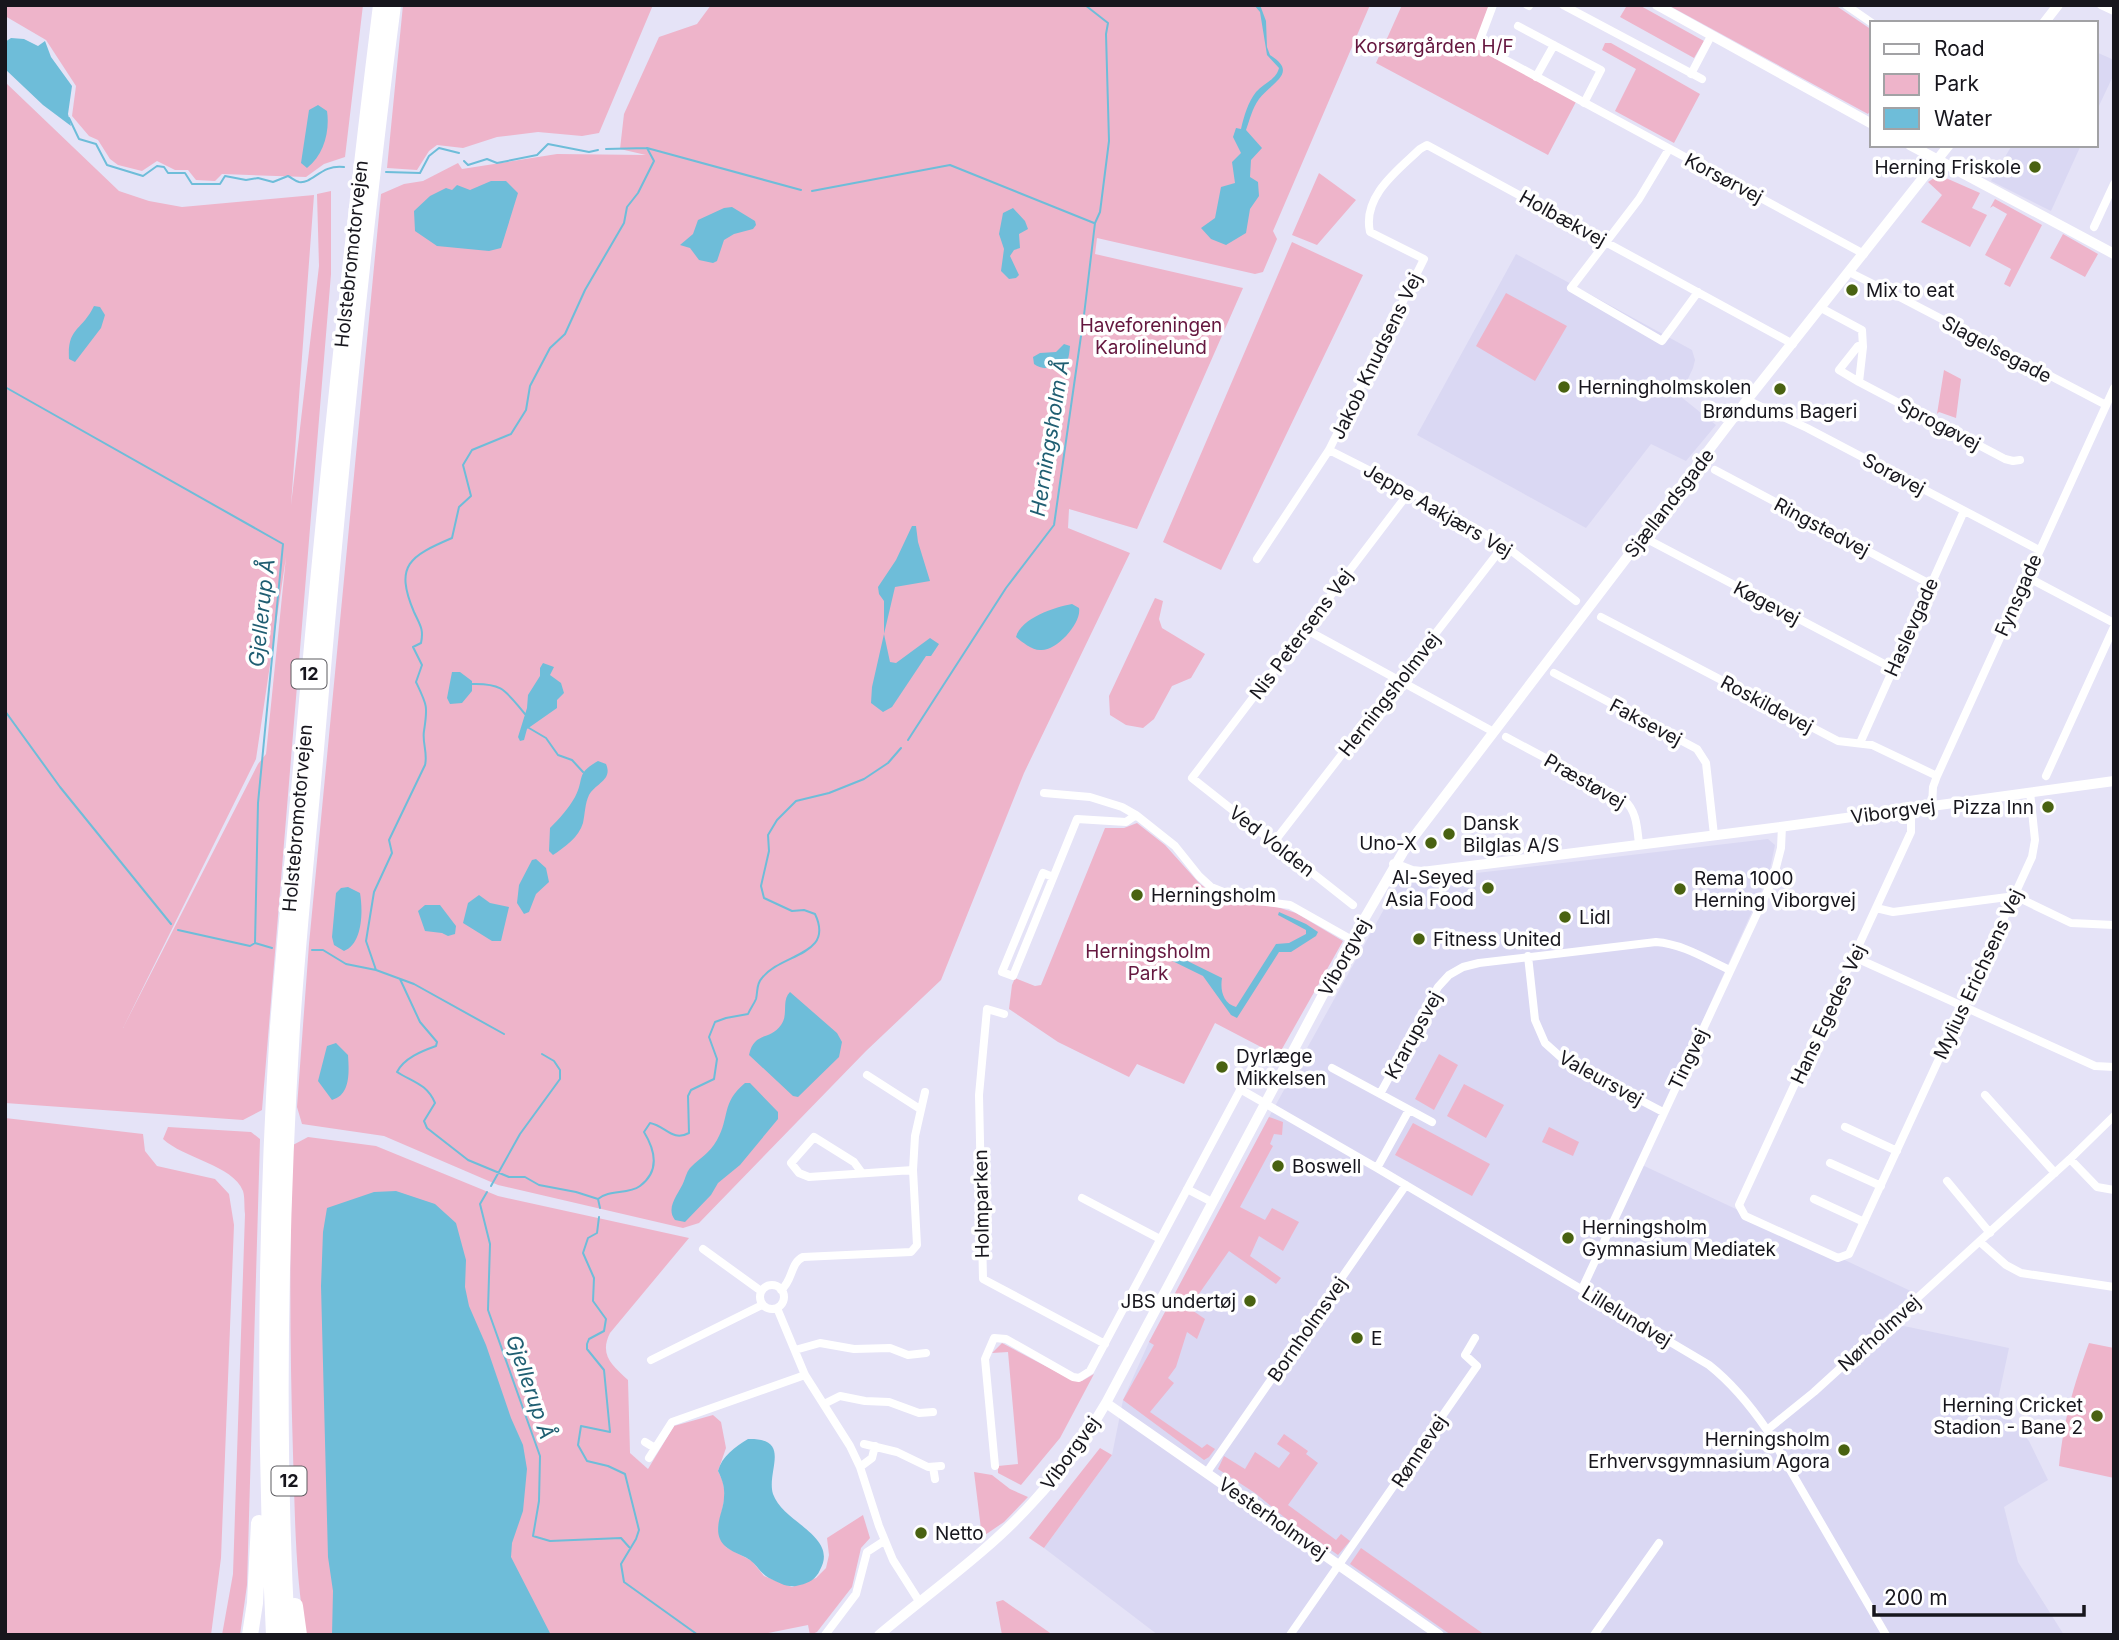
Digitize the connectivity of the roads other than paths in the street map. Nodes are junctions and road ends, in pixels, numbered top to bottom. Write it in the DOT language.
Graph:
graph roads {
  1 [pos="373,5"];
  2 [pos="381,5"];
  3 [pos="395,5"];
  4 [pos="1493,5"];
  5 [pos="1563,5"];
  6 [pos="1846,5"];
  7 [pos="2058,5"];
  8 [pos="2101,5"];
  9 [pos="1655,6"];
  10 [pos="2114,11"];
  11 [pos="2046,21"];
  12 [pos="1870,22"];
  13 [pos="1518,26"];
  14 [pos="1711,37"];
  15 [pos="1554,45"];
  16 [pos="1691,74"];
  17 [pos="1536,77"];
  18 [pos="1702,79"];
  19 [pos="1584,103"];
  20 [pos="1870,123"];
  21 [pos="1427,145"];
  22 [pos="1913,147"];
  23 [pos="1947,147"];
  24 [pos="363,149"];
  25 [pos="1670,149"];
  26 [pos="1936,161"];
  27 [pos="2114,184"];
  28 [pos="2094,227"];
  29 [pos="1606,242"];
  30 [pos="1864,254"];
  31 [pos="2114,254"];
  32 [pos="1849,271"];
  33 [pos="1698,292"];
  34 [pos="1821,308"];
  35 [pos="1793,344"];
  36 [pos="1863,347"];
  37 [pos="1859,382"];
  38 [pos="2114,388"];
  39 [pos="1747,400"];
  40 [pos="2106,405"];
  41 [pos="1329,450"];
  42 [pos="2020,460"];
  43 [pos="1715,470"];
  44 [pos="1410,491"];
  45 [pos="1964,511"];
  46 [pos="1643,537"];
  47 [pos="1504,545"];
  48 [pos="2039,550"];
  49 [pos="1257,559"];
  50 [pos="2027,577"];
  51 [pos="1930,583"];
  52 [pos="1576,601"];
  53 [pos="1601,617"];
  54 [pos="2114,625"];
  55 [pos="1305,629"];
  56 [pos="1892,668"];
  57 [pos="1554,673"];
  58 [pos="1400,679"];
  59 [pos="1492,731"];
  60 [pos="1506,737"];
  61 [pos="1860,743"];
  62 [pos="1937,776"];
  63 [pos="2046,776"];
  64 [pos="1192,778"];
  65 [pos="2114,781"];
  66 [pos="2030,792"];
  67 [pos="1044,793"];
  68 [pos="1932,806"];
  69 [pos="1911,809"];
  70 [pos="1136,815"];
  71 [pos="1782,826"];
  72 [pos="1714,835"];
  73 [pos="1274,842"];
  74 [pos="1639,844"];
  75 [pos="1394,864"];
  76 [pos="1054,877"];
  77 [pos="2015,896"];
  78 [pos="1353,905"];
  79 [pos="1876,908"];
  80 [pos="2114,925"];
  81 [pos="1352,940"];
  82 [pos="1528,956"];
  83 [pos="1854,957"];
  84 [pos="1731,970"];
  85 [pos="1964,1005"];
  86 [pos="1004,1014"];
  87 [pos="1261,1051"];
  88 [pos="1332,1068"];
  89 [pos="2114,1068"];
  90 [pos="867,1075"];
  91 [pos="1240,1089"];
  92 [pos="925,1091"];
  93 [pos="1380,1094"];
  94 [pos="1985,1095"];
  95 [pos="1265,1103"];
  96 [pos="920,1110"];
  97 [pos="1409,1110"];
  98 [pos="1663,1112"];
  99 [pos="2114,1116"];
  100 [pos="1432,1122"];
  101 [pos="1845,1127"];
  102 [pos="1897,1151"];
  103 [pos="2070,1159"];
  104 [pos="1830,1163"];
  105 [pos="1377,1168"];
  106 [pos="913,1170"];
  107 [pos="862,1173"];
  108 [pos="2055,1173"];
  109 [pos="1947,1181"];
  110 [pos="1406,1185"];
  111 [pos="1881,1186"];
  112 [pos="1187,1189"];
  113 [pos="2114,1190"];
  114 [pos="1082,1198"];
  115 [pos="1814,1199"];
  116 [pos="1212,1202"];
  117 [pos="1745,1216"];
  118 [pos="1864,1222"];
  119 [pos="1990,1233"];
  120 [pos="1160,1240"];
  121 [pos="1980,1241"];
  122 [pos="703,1249"];
  123 [pos="2114,1287"];
  124 [pos="1582,1289"];
  125 [pos="781,1290"];
  126 [pos="761,1291"];
  127 [pos="762,1304"];
  128 [pos="777,1308"];
  129 [pos="281,1328"];
  130 [pos="1475,1338"];
  131 [pos="1105,1344"];
  132 [pos="267,1346"];
  133 [pos="795,1350"];
  134 [pos="926,1353"];
  135 [pos="651,1360"];
  136 [pos="805,1375"];
  137 [pos="1106,1403"];
  138 [pos="824,1404"];
  139 [pos="928,1416"];
  140 [pos="1767,1430"];
  141 [pos="645,1443"];
  142 [pos="864,1444"];
  143 [pos="875,1446"];
  144 [pos="655,1448"];
  145 [pos="649,1458"];
  146 [pos="995,1466"];
  147 [pos="860,1467"];
  148 [pos="1207,1472"];
  149 [pos="935,1479"];
  150 [pos="884,1541"];
  151 [pos="1659,1543"];
  152 [pos="1339,1564"];
  153 [pos="919,1601"];
  154 [pos="250,1635"];
  155 [pos="274,1635"];
  156 [pos="287,1635"];
  157 [pos="299,1635"];
  158 [pos="825,1635"];
  159 [pos="879,1635"];
  160 [pos="1290,1635"];
  161 [pos="1439,1635"];
  162 [pos="1594,1635"];
  163 [pos="1886,1635"];
  1 -- 24 [label="highway"];
  2 -- 24 [label="highway, Holstebromotorvejen / 12"];
  3 -- 129 [label="highway, Holstebromotorvejen / 12"];
  4 -- 17 [label="street, Korsørvej"];
  5 -- 16 [label="street"];
  6 -- 12 [label="street"];
  7 -- 11 [label="street"];
  8 -- 10 [label="street"];
  9 -- 14 [label="street"];
  13 -- 15 [label="street"];
  14 -- 16 [label="street"];
  14 -- 20 [label="street"];
  15 -- 17 [label="street"];
  15 -- 19 [label="street"];
  16 -- 18 [label="street"];
  17 -- 19 [label="street, Korsørvej"];
  19 -- 25 [label="street, Korsørvej"];
  21 -- 29 [label="street, Holbækvej"];
  21 -- 41 [label="street, Jakob Knudsens Vej"];
  22 -- 26 [label="street"];
  23 -- 26 [label="street, Sjællandsgade"];
  24 -- 132 [label="highway, Holstebromotorvejen / 12"];
  25 -- 29 [label="street"];
  25 -- 30 [label="street, Korsørvej"];
  26 -- 30 [label="street, Sjællandsgade"];
  26 -- 31 [label="street"];
  27 -- 28 [label="street"];
  29 -- 33 [label="street, Holbækvej"];
  29 -- 33 [label="street"];
  30 -- 32 [label="street, Sjællandsgade"];
  32 -- 34 [label="street, Sjællandsgade"];
  32 -- 40 [label="street, Slagelsegade"];
  33 -- 35 [label="street, Holbækvej"];
  34 -- 35 [label="street, Sjællandsgade"];
  34 -- 36 [label="street"];
  35 -- 39 [label="street, Sjællandsgade"];
  36 -- 37 [label="street"];
  36 -- 37 [label="street"];
  37 -- 42 [label="street, Sprogøvej"];
  38 -- 40 [label="street, Fynsgade"];
  39 -- 45 [label="street, Sorøvej"];
  39 -- 46 [label="street, Sjællandsgade"];
  40 -- 48 [label="street, Fynsgade"];
  41 -- 44 [label="street, Jeppe Aakjærs Vej"];
  41 -- 49 [label="street, Jakob Knudsens Vej"];
  43 -- 51 [label="street, Ringstedvej"];
  44 -- 47 [label="street, Jeppe Aakjærs Vej"];
  44 -- 55 [label="street, Nis Petersens Vej"];
  45 -- 48 [label="street, Sorøvej"];
  45 -- 51 [label="street, Haslevgade"];
  46 -- 56 [label="street, Køgevej"];
  46 -- 59 [label="street, Sjællandsgade"];
  47 -- 52 [label="street, Jeppe Aakjærs Vej"];
  47 -- 58 [label="street, Herningsholmvej"];
  48 -- 50 [label="street, Fynsgade"];
  50 -- 54 [label="street"];
  50 -- 62 [label="street, Fynsgade"];
  51 -- 56 [label="street, Haslevgade"];
  53 -- 61 [label="street, Roskildevej"];
  54 -- 63 [label="street"];
  55 -- 58 [label="street"];
  55 -- 64 [label="street, Nis Petersens Vej"];
  56 -- 61 [label="street, Haslevgade"];
  57 -- 72 [label="street, Faksevej"];
  58 -- 59 [label="street"];
  58 -- 73 [label="street, Herningsholmvej"];
  59 -- 75 [label="street, Sjællandsgade"];
  60 -- 74 [label="street, Præstøvej"];
  61 -- 62 [label="street, Roskildevej"];
  62 -- 68 [label="street, Fynsgade"];
  64 -- 73 [label="street, Ved Volden"];
  65 -- 66 [label="street, Viborgvej"];
  66 -- 68 [label="street, Viborgvej"];
  66 -- 77 [label="street, Mylius Erichsens Vej"];
  67 -- 70 [label="street"];
  68 -- 69 [label="street, Viborgvej"];
  69 -- 71 [label="street, Viborgvej"];
  69 -- 79 [label="street, Hans Egedes Vej"];
  70 -- 76 [label="street"];
  70 -- 81 [label="street"];
  71 -- 72 [label="street, Viborgvej"];
  71 -- 84 [label="street, Tingvej"];
  72 -- 74 [label="street, Viborgvej"];
  73 -- 78 [label="street, Ved Volden"];
  74 -- 75 [label="street, Viborgvej"];
  75 -- 81 [label="street, Viborgvej"];
  76 -- 76 [label="street"];
  77 -- 79 [label="street"];
  77 -- 80 [label="street"];
  77 -- 85 [label="street, Mylius Erichsens Vej"];
  79 -- 83 [label="street, Hans Egedes Vej"];
  81 -- 95 [label="street, Viborgvej"];
  82 -- 84 [label="street, Krarupsvej"];
  82 -- 93 [label="street, Krarupsvej"];
  82 -- 98 [label="street, Valeursvej"];
  83 -- 85 [label="street"];
  83 -- 117 [label="street, Hans Egedes Vej"];
  84 -- 98 [label="street, Tingvej"];
  85 -- 89 [label="street"];
  85 -- 102 [label="street, Mylius Erichsens Vej"];
  86 -- 131 [label="street, Holmparken"];
  87 -- 91 [label="street"];
  88 -- 93 [label="street"];
  90 -- 96 [label="street"];
  91 -- 95 [label="street"];
  91 -- 112 [label="street"];
  92 -- 96 [label="street"];
  93 -- 97 [label="street"];
  94 -- 108 [label="street"];
  95 -- 105 [label="street, Lillelundvej"];
  95 -- 116 [label="street, Viborgvej"];
  96 -- 106 [label="street"];
  97 -- 100 [label="street"];
  97 -- 105 [label="street"];
  98 -- 124 [label="street, Tingvej"];
  99 -- 103 [label="street, Nørholmvej"];
  101 -- 102 [label="street"];
  102 -- 111 [label="street, Mylius Erichsens Vej"];
  103 -- 108 [label="street, Nørholmvej"];
  103 -- 113 [label="street"];
  104 -- 111 [label="street"];
  105 -- 110 [label="street, Lillelundvej"];
  106 -- 107 [label="street"];
  106 -- 125 [label="street"];
  107 -- 107 [label="street"];
  108 -- 119 [label="street, Nørholmvej"];
  109 -- 119 [label="street"];
  110 -- 124 [label="street, Lillelundvej"];
  110 -- 148 [label="street, Bornholmsvej"];
  111 -- 118 [label="street, Mylius Erichsens Vej"];
  112 -- 116 [label="street"];
  112 -- 120 [label="street"];
  114 -- 120 [label="street"];
  115 -- 118 [label="street"];
  116 -- 137 [label="street, Viborgvej"];
  117 -- 118 [label="street, Mylius Erichsens Vej"];
  119 -- 121 [label="street, Nørholmvej"];
  120 -- 131 [label="street"];
  121 -- 123 [label="street"];
  121 -- 140 [label="street, Nørholmvej"];
  122 -- 126 [label="street"];
  124 -- 140 [label="street, Lillelundvej"];
  125 -- 126 [label="street"];
  125 -- 128 [label="street"];
  126 -- 127 [label="street"];
  127 -- 128 [label="street"];
  127 -- 135 [label="street"];
  128 -- 133 [label="street"];
  129 -- 156 [label="highway, Holstebromotorvejen"];
  129 -- 157 [label="highway, 12"];
  130 -- 152 [label="street, Rønnevej"];
  131 -- 146 [label="street"];
  132 -- 154 [label="highway, 12"];
  132 -- 155 [label="highway, Holstebromotorvejen"];
  133 -- 134 [label="street"];
  133 -- 136 [label="street"];
  136 -- 138 [label="street"];
  136 -- 144 [label="street"];
  137 -- 148 [label="street, Vesterholmvej"];
  137 -- 153 [label="street, Viborgvej"];
  138 -- 139 [label="street"];
  138 -- 147 [label="street"];
  140 -- 163 [label="street, Lillelundvej"];
  141 -- 144 [label="street"];
  142 -- 143 [label="street"];
  143 -- 147 [label="street"];
  143 -- 149 [label="street"];
  144 -- 145 [label="street"];
  147 -- 150 [label="street"];
  148 -- 152 [label="street, Vesterholmvej"];
  150 -- 153 [label="street"];
  150 -- 158 [label="street"];
  151 -- 162 [label="street"];
  152 -- 160 [label="street"];
  152 -- 161 [label="street, Vesterholmvej"];
  153 -- 159 [label="street, Viborgvej"];
}
